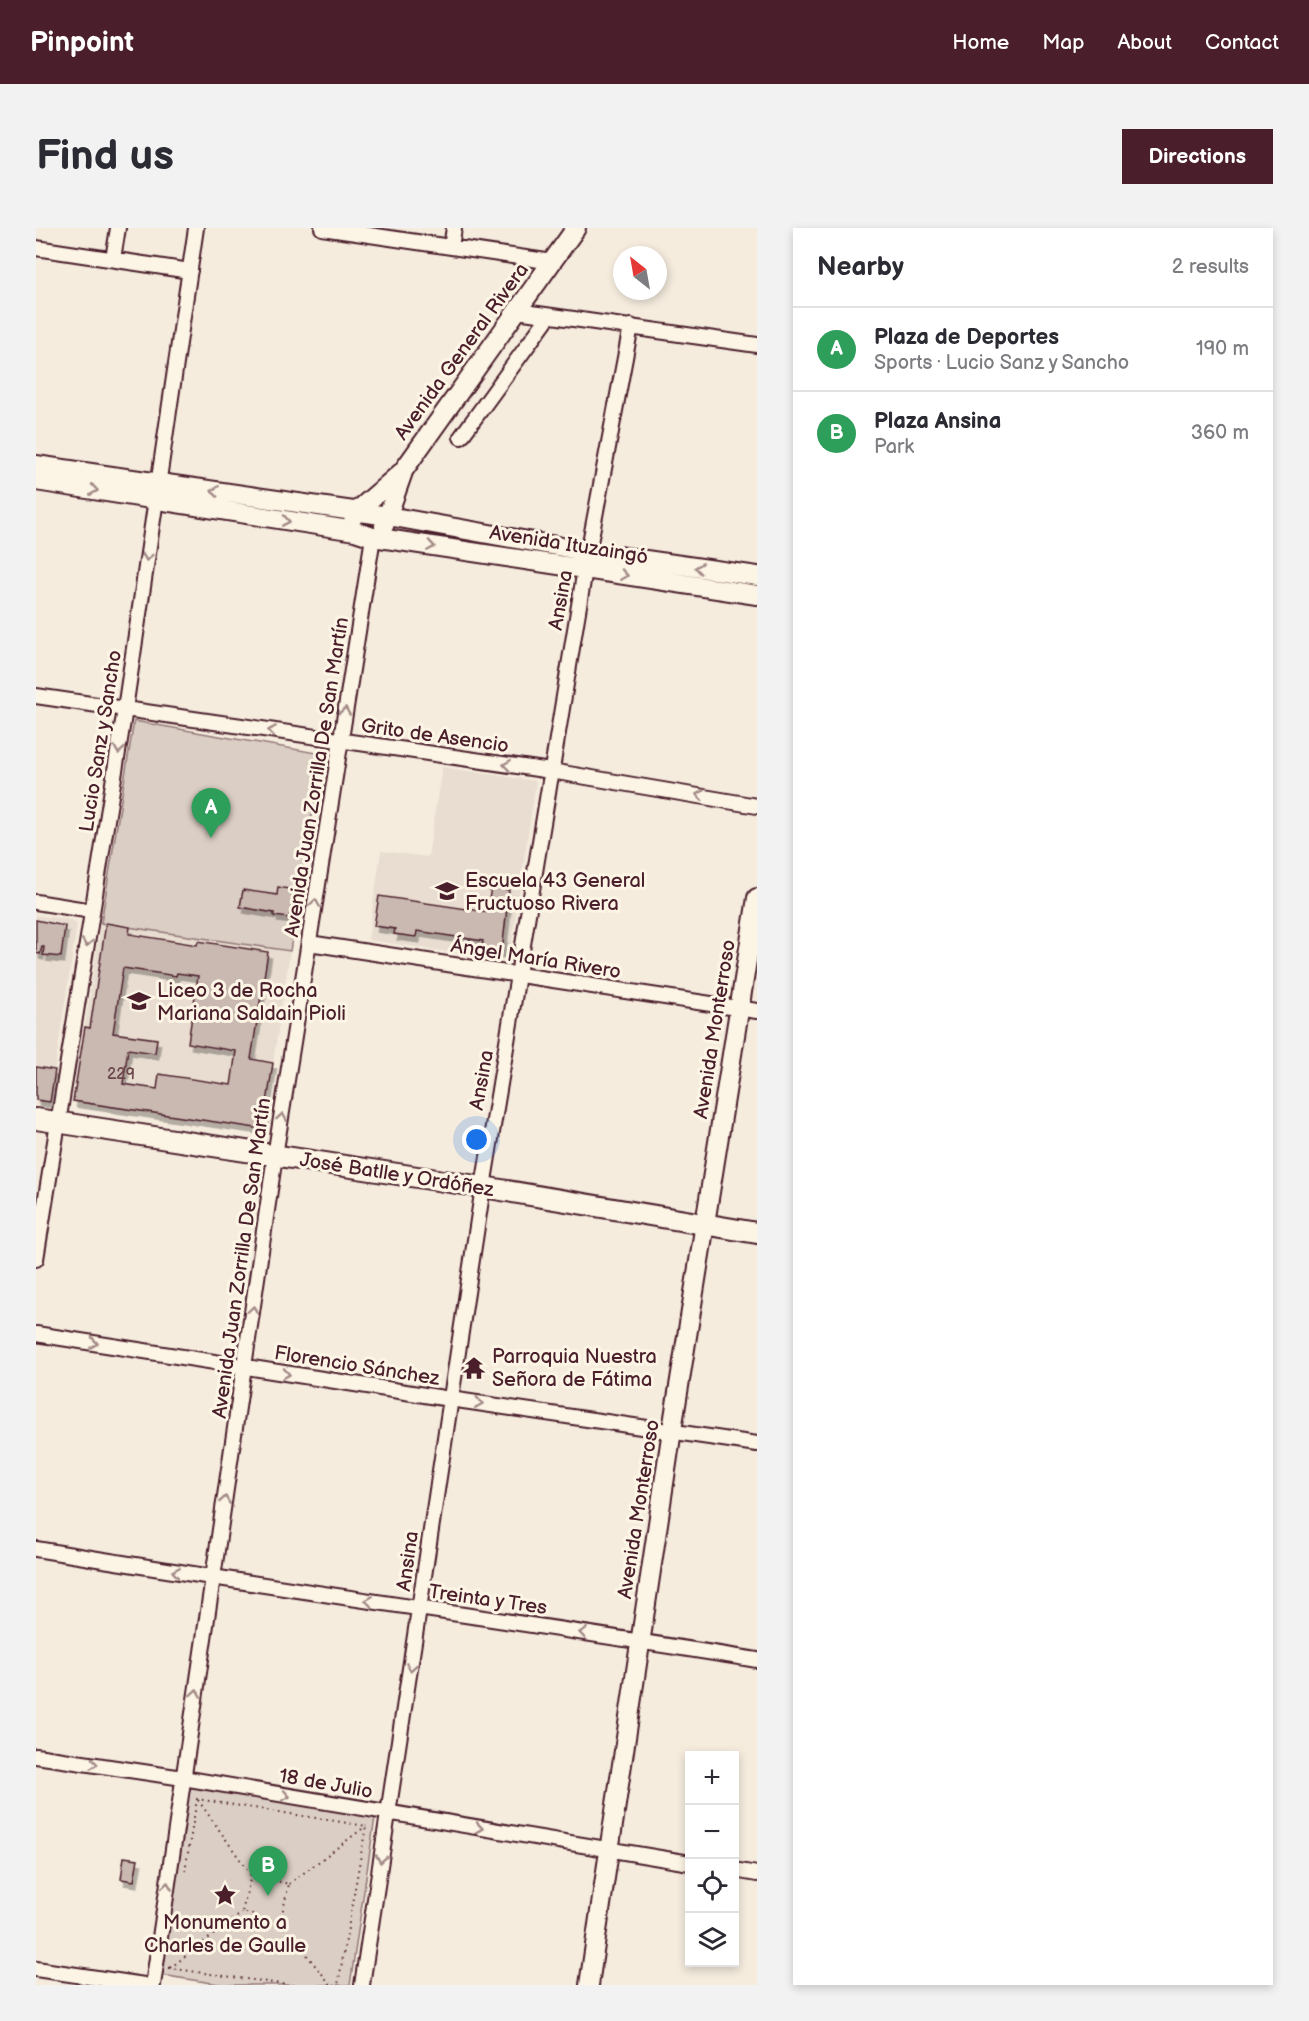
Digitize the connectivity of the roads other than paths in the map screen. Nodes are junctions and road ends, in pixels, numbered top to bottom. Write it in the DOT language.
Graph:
graph roads {
  1 [pos="118,228"];
  2 [pos="196,228"];
  3 [pos="322,228"];
  4 [pos="454,228"];
  5 [pos="576,228"];
  6 [pos="451,247"];
  7 [pos="36,248"];
  8 [pos="113,259"];
  9 [pos="553,262"];
  10 [pos="190,271"];
  11 [pos="516,311"];
  12 [pos="549,316"];
  13 [pos="631,326"];
  14 [pos="757,345"];
  15 [pos="461,437"];
  16 [pos="36,465"];
  17 [pos="403,471"];
  18 [pos="36,481"];
  19 [pos="157,491"];
  20 [pos="357,511"];
  21 [pos="388,516"];
  22 [pos="355,531"];
  23 [pos="373,537"];
  24 [pos="588,560"];
  25 [pos="757,576"];
  26 [pos="757,595"];
  27 [pos="36,696"];
  28 [pos="125,709"];
  29 [pos="340,742"];
  30 [pos="551,771"];
  31 [pos="757,806"];
  32 [pos="757,898"];
  33 [pos="36,902"];
  34 [pos="92,911"];
  35 [pos="309,943"];
  36 [pos="519,975"];
  37 [pos="748,1010"];
  38 [pos="36,1119"];
  39 [pos="57,1122"];
  40 [pos="275,1156"];
  41 [pos="483,1188"];
  42 [pos="705,1223"];
  43 [pos="757,1233"];
  44 [pos="36,1259"];
  45 [pos="36,1334"];
  46 [pos="245,1368"];
  47 [pos="450,1399"];
  48 [pos="672,1430"];
  49 [pos="757,1444"];
  50 [pos="36,1549"];
  51 [pos="213,1578"];
  52 [pos="420,1609"];
  53 [pos="641,1641"];
  54 [pos="757,1660"];
  55 [pos="36,1756"];
  56 [pos="183,1778"];
  57 [pos="388,1813"];
  58 [pos="609,1850"];
  59 [pos="685,1862"];
  60 [pos="739,1871"];
  61 [pos="757,1874"];
  62 [pos="36,1969"];
  63 [pos="144,1985"];
  64 [pos="153,1985"];
  65 [pos="362,1985"];
  66 [pos="590,1985"];
  1 -- 8 [label="street"];
  2 -- 10 [label="street, Lucio Sanz y Sancho"];
  3 -- 6 [label="street"];
  4 -- 6 [label="street"];
  5 -- 9 [label="street, Avenida General Rivera"];
  6 -- 9 [label="street"];
  7 -- 8 [label="street"];
  8 -- 10 [label="street"];
  9 -- 11 [label="street, Avenida General Rivera"];
  10 -- 19 [label="street, Lucio Sanz y Sancho"];
  11 -- 12 [label="street"];
  11 -- 17 [label="street, Avenida General Rivera"];
  12 -- 13 [label="street"];
  12 -- 15 [label="street"];
  13 -- 14 [label="street"];
  13 -- 24 [label="street, Ansina"];
  16 -- 19 [label="street, Avenida Ituzaingó"];
  17 -- 20 [label="street, Avenida General Rivera"];
  17 -- 21 [label="street, Avenida General Rivera"];
  18 -- 19 [label="street, Avenida Ituzaingó, one-way"];
  20 -- 19 [label="street, Avenida Ituzaingó, one-way"];
  19 -- 22 [label="street, Avenida Ituzaingó, one-way"];
  19 -- 28 [label="street, Lucio Sanz y Sancho, one-way"];
  20 -- 21 [label="street, Avenida Ituzaingó"];
  20 -- 22 [label="street"];
  21 -- 23 [label="street"];
  21 -- 24 [label="street, Avenida Ituzaingó"];
  22 -- 23 [label="street, Avenida Ituzaingó"];
  23 -- 24 [label="street, Avenida Ituzaingó, one-way"];
  29 -- 23 [label="street, Avenida Juan Zorrilla De San Martín, one-way"];
  25 -- 24 [label="street, Avenida Ituzaingó, one-way"];
  24 -- 26 [label="street, Avenida Ituzaingó, one-way"];
  24 -- 30 [label="street, Ansina"];
  27 -- 28 [label="street, Grito de Asencio"];
  29 -- 28 [label="street, Grito de Asencio, one-way"];
  28 -- 34 [label="street, Lucio Sanz y Sancho, one-way"];
  30 -- 29 [label="street, Grito de Asencio, one-way"];
  35 -- 29 [label="street, Avenida Juan Zorrilla De San Martín, one-way"];
  31 -- 30 [label="street, Grito de Asencio, one-way"];
  30 -- 36 [label="street, Ansina"];
  32 -- 37 [label="street, Avenida Monterroso"];
  33 -- 34 [label="street"];
  34 -- 39 [label="street, Lucio Sanz y Sancho, one-way"];
  35 -- 36 [label="street, Ángel María Rivero"];
  40 -- 35 [label="street, Avenida Juan Zorrilla De San Martín, one-way"];
  36 -- 37 [label="street, Ángel María Rivero"];
  36 -- 41 [label="street, Ansina"];
  37 -- 42 [label="street, Avenida Monterroso"];
  38 -- 39 [label="main road, José Batlle y Ordóñez"];
  39 -- 40 [label="main road, José Batlle y Ordóñez"];
  39 -- 44 [label="street, Lucio Sanz y Sancho"];
  40 -- 41 [label="main road, José Batlle y Ordóñez"];
  46 -- 40 [label="street, Avenida Juan Zorrilla De San Martín, one-way"];
  41 -- 42 [label="main road, José Batlle y Ordóñez"];
  41 -- 47 [label="street, Ansina"];
  42 -- 43 [label="main road, José Batlle y Ordóñez"];
  42 -- 48 [label="street, Avenida Monterroso"];
  45 -- 46 [label="street, Florencio Sánchez, one-way"];
  46 -- 47 [label="street, Florencio Sánchez, one-way"];
  51 -- 46 [label="street, Avenida Juan Zorrilla De San Martín, one-way"];
  47 -- 48 [label="street, Florencio Sánchez, one-way"];
  47 -- 52 [label="street, Ansina"];
  48 -- 49 [label="street, Florencio Sánchez"];
  48 -- 53 [label="street, Avenida Monterroso"];
  51 -- 50 [label="street, Treinta y Tres, one-way"];
  52 -- 51 [label="street, Treinta y Tres, one-way"];
  56 -- 51 [label="street, Avenida Juan Zorrilla De San Martín, one-way"];
  53 -- 52 [label="street, Treinta y Tres, one-way"];
  52 -- 57 [label="street, Ansina, one-way"];
  53 -- 54 [label="street, Treinta y Tres"];
  53 -- 58 [label="street, Avenida Monterroso"];
  55 -- 56 [label="street, 18 de Julio, one-way"];
  56 -- 57 [label="street, 18 de Julio, one-way"];
  64 -- 56 [label="street, Avenida Juan Zorrilla De San Martín, one-way"];
  57 -- 58 [label="street, 18 de Julio, one-way"];
  57 -- 65 [label="street, Ansina, one-way"];
  58 -- 59 [label="street, 18 de Julio"];
  58 -- 66 [label="street, Avenida Monterroso"];
  60 -- 61 [label="street"];
  62 -- 63 [label="street"];
}
